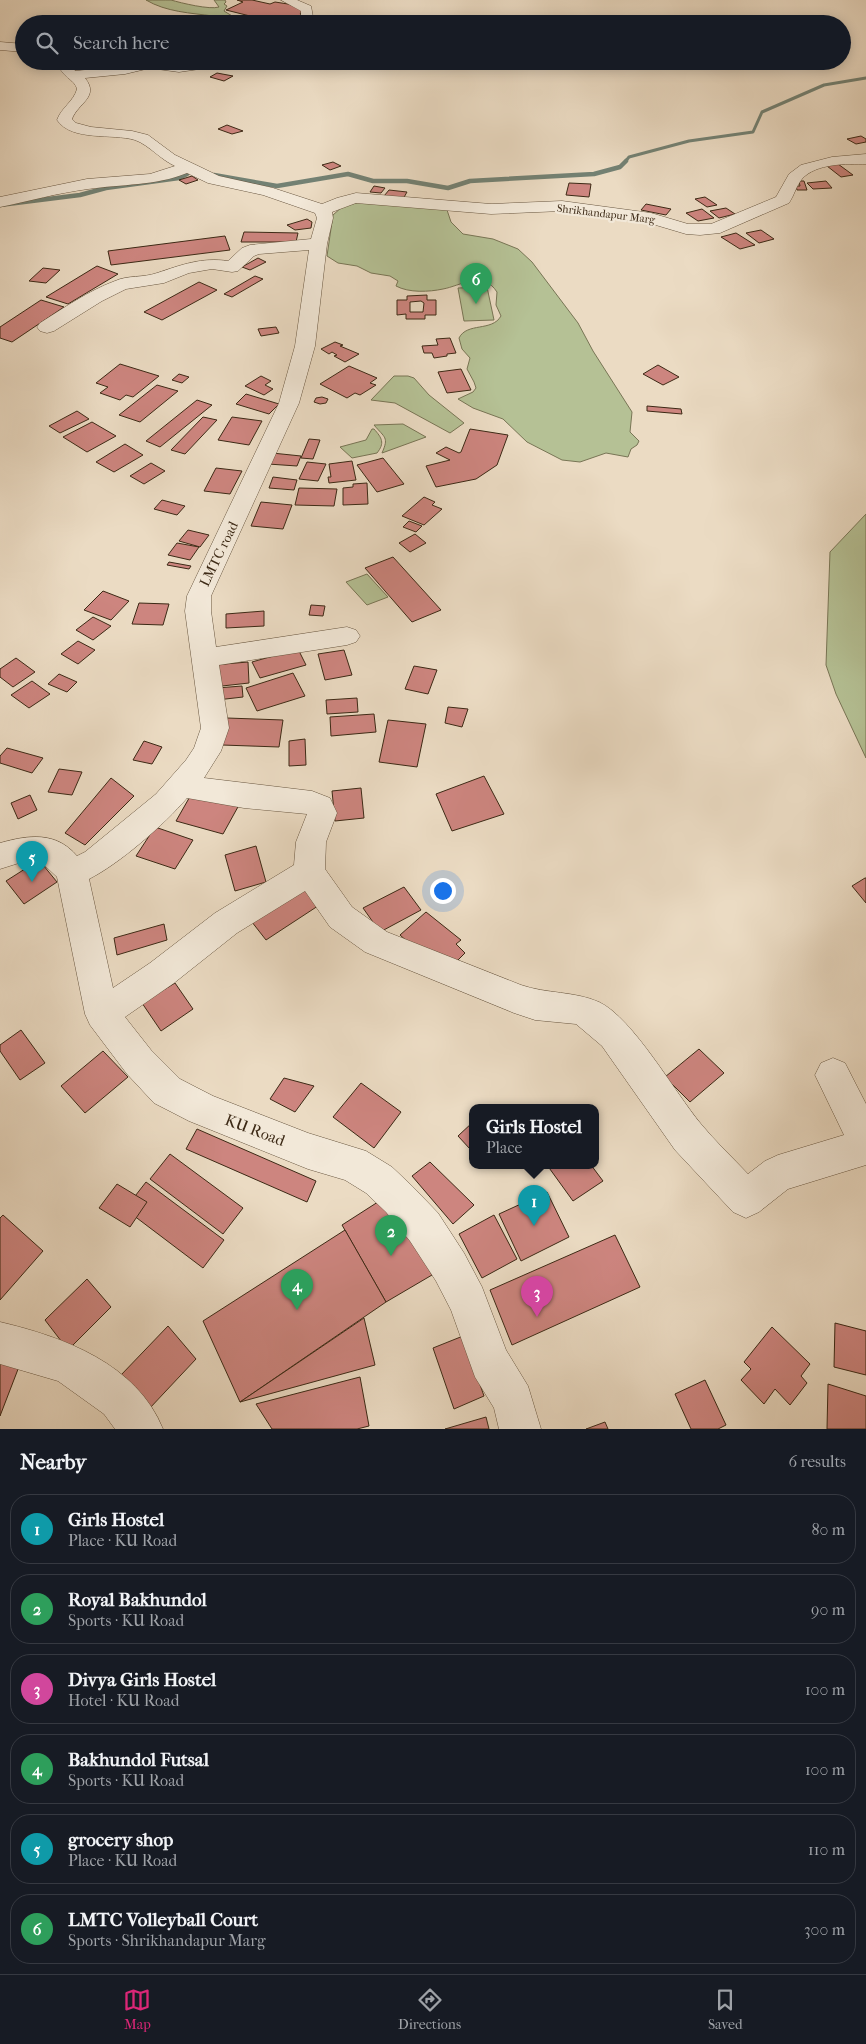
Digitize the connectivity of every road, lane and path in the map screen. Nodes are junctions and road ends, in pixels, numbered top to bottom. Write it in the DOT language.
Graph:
graph roads {
  1 [pos="287,0"];
  2 [pos="307,15"];
  3 [pos="0,46"];
  4 [pos="15,47"];
  5 [pos="73,70"];
  6 [pos="866,159"];
  7 [pos="194,170"];
  8 [pos="0,202"];
  9 [pos="323,210"];
  10 [pos="318,244"];
  11 [pos="47,327"];
  12 [pos="347,636"];
  13 [pos="205,658"];
  14 [pos="180,786"];
  15 [pos="0,856"];
  16 [pos="310,872"];
  17 [pos="72,873"];
  18 [pos="102,1014"];
  19 [pos="833,1075"];
  20 [pos="866,1142"];
  21 [pos="866,1147"];
  22 [pos="0,1343"];
  23 [pos="142,1429"];
  24 [pos="520,1429"];
  1 -- 2 [label="street"];
  3 -- 4 [label="street"];
  5 -- 7 [label="street"];
  6 -- 9 [label="street, Shrikhandapur Marg"];
  7 -- 8 [label="street"];
  7 -- 9 [label="street"];
  9 -- 10 [label="street, LMTC road"];
  10 -- 11 [label="street"];
  10 -- 13 [label="street, LMTC road"];
  12 -- 13 [label="street"];
  13 -- 14 [label="street, LMTC road"];
  14 -- 16 [label="street"];
  14 -- 17 [label="street, LMTC road"];
  15 -- 17 [label="street, KU Road"];
  16 -- 18 [label="street"];
  16 -- 21 [label="street"];
  17 -- 18 [label="street, KU Road"];
  18 -- 24 [label="street, KU Road"];
  19 -- 20 [label="street"];
  22 -- 23 [label="street"];
}
